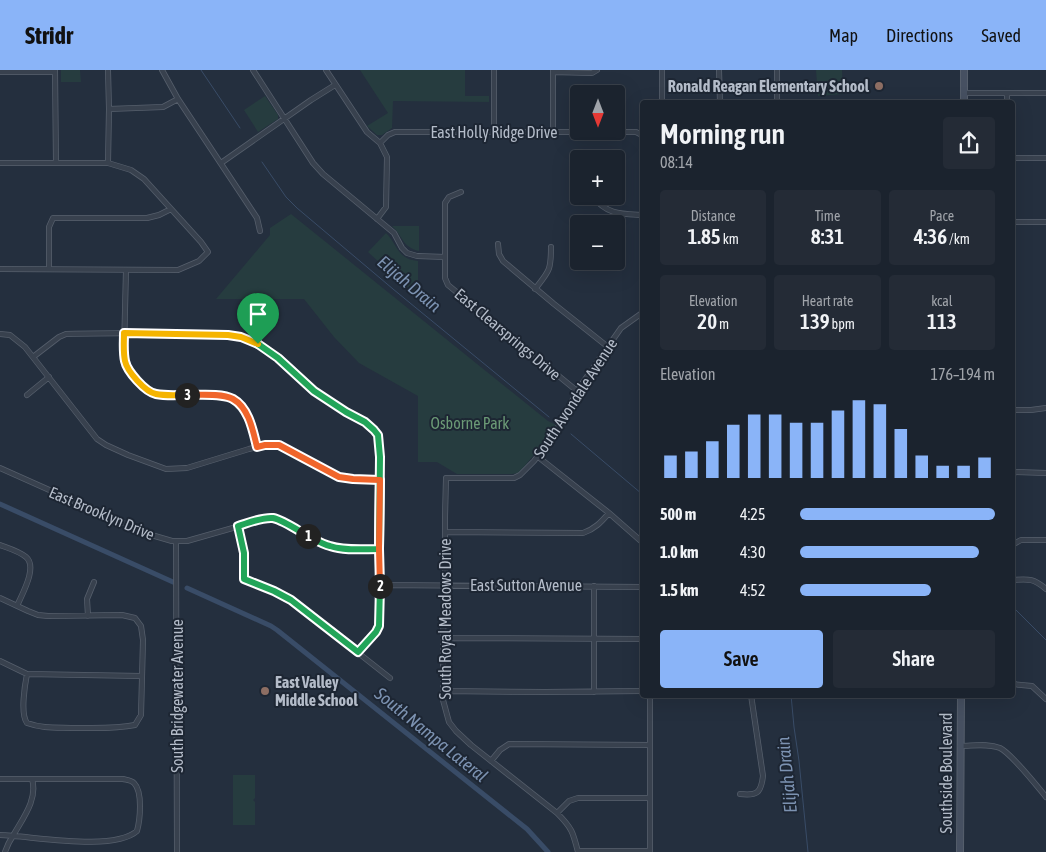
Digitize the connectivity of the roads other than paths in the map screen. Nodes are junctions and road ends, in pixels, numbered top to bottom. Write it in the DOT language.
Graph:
graph roads {
  1 [pos="108,70"];
  2 [pos="162,70"];
  3 [pos="252,70"];
  4 [pos="326,70"];
  5 [pos="494,70"];
  6 [pos="598,70"];
  7 [pos="662,70"];
  8 [pos="719,70"];
  9 [pos="777,70"];
  10 [pos="964,70"];
  11 [pos="55,71"];
  12 [pos="553,71"];
  13 [pos="0,72"];
  14 [pos="336,85"];
  15 [pos="1046,92"];
  16 [pos="964,93"];
  17 [pos="1007,93"];
  18 [pos="178,99"];
  19 [pos="662,100"];
  20 [pos="720,100"];
  21 [pos="777,100"];
  22 [pos="964,100"];
  23 [pos="1006,100"];
  24 [pos="109,109"];
  25 [pos="284,119"];
  26 [pos="494,132"];
  27 [pos="553,132"];
  28 [pos="640,134"];
  29 [pos="380,143"];
  30 [pos="1015,158"];
  31 [pos="1046,158"];
  32 [pos="0,163"];
  33 [pos="56,163"];
  34 [pos="108,163"];
  35 [pos="221,163"];
  36 [pos="461,192"];
  37 [pos="602,205"];
  38 [pos="171,209"];
  39 [pos="640,215"];
  40 [pos="377,219"];
  41 [pos="1015,222"];
  42 [pos="1046,222"];
  43 [pos="260,231"];
  44 [pos="498,244"];
  45 [pos="551,247"];
  46 [pos="445,256"];
  47 [pos="0,269"];
  48 [pos="49,269"];
  49 [pos="126,270"];
  50 [pos="535,289"];
  51 [pos="640,314"];
  52 [pos="124,333"];
  53 [pos="0,334"];
  54 [pos="608,347"];
  55 [pos="33,357"];
  56 [pos="49,377"];
  57 [pos="577,391"];
  58 [pos="27,396"];
  59 [pos="1046,408"];
  60 [pos="1015,410"];
  61 [pos="257,447"];
  62 [pos="537,456"];
  63 [pos="0,468"];
  64 [pos="1015,472"];
  65 [pos="1046,473"];
  66 [pos="446,478"];
  67 [pos="380,480"];
  68 [pos="608,513"];
  69 [pos="238,526"];
  70 [pos="445,532"];
  71 [pos="640,540"];
  72 [pos="1046,540"];
  73 [pos="176,541"];
  74 [pos="1015,543"];
  75 [pos="0,544"];
  76 [pos="379,549"];
  77 [pos="1015,580"];
  78 [pos="94,582"];
  79 [pos="380,585"];
  80 [pos="446,585"];
  81 [pos="594,586"];
  82 [pos="640,586"];
  83 [pos="1046,589"];
  84 [pos="0,598"];
  85 [pos="17,606"];
  86 [pos="88,616"];
  87 [pos="443,638"];
  88 [pos="594,639"];
  89 [pos="640,639"];
  90 [pos="358,652"];
  91 [pos="0,661"];
  92 [pos="27,674"];
  93 [pos="141,676"];
  94 [pos="390,678"];
  95 [pos="1015,684"];
  96 [pos="443,691"];
  97 [pos="640,691"];
  98 [pos="594,692"];
  99 [pos="650,698"];
  100 [pos="751,698"];
  101 [pos="961,698"];
  102 [pos="1046,699"];
  103 [pos="650,745"];
  104 [pos="960,746"];
  105 [pos="491,761"];
  106 [pos="0,779"];
  107 [pos="32,779"];
  108 [pos="740,794"];
  109 [pos="1046,797"];
  110 [pos="650,798"];
  111 [pos="557,813"];
  112 [pos="0,835"];
  113 [pos="13,835"];
  114 [pos="578,851"];
  115 [pos="5,852"];
  116 [pos="177,852"];
  117 [pos="650,852"];
  118 [pos="960,852"];
  1 -- 24 [label="street"];
  2 -- 18 [label="street"];
  3 -- 25 [label="street"];
  4 -- 14 [label="street"];
  5 -- 26 [label="street"];
  6 -- 12 [label="street"];
  7 -- 19 [label="street"];
  8 -- 20 [label="street"];
  9 -- 21 [label="street"];
  10 -- 16 [label="main road"];
  11 -- 13 [label="street"];
  11 -- 33 [label="street"];
  12 -- 27 [label="street"];
  14 -- 25 [label="street"];
  14 -- 29 [label="street"];
  15 -- 17 [label="street"];
  16 -- 17 [label="street"];
  16 -- 22 [label="main road"];
  17 -- 23 [label="street"];
  18 -- 24 [label="street"];
  18 -- 35 [label="street"];
  24 -- 34 [label="street"];
  25 -- 35 [label="street"];
  25 -- 40 [label="street"];
  26 -- 27 [label="street, East Holly Ridge Drive"];
  26 -- 29 [label="street, East Holly Ridge Drive"];
  27 -- 28 [label="street, East Holly Ridge Drive"];
  29 -- 40 [label="street"];
  30 -- 31 [label="street"];
  32 -- 33 [label="street"];
  33 -- 34 [label="street"];
  34 -- 38 [label="street"];
  35 -- 43 [label="street"];
  36 -- 46 [label="street, East Clearsprings Drive"];
  37 -- 39 [label="street"];
  38 -- 48 [label="street"];
  38 -- 49 [label="street"];
  40 -- 46 [label="street"];
  41 -- 42 [label="street"];
  44 -- 50 [label="street"];
  45 -- 50 [label="street"];
  46 -- 57 [label="street, East Clearsprings Drive"];
  47 -- 48 [label="street"];
  48 -- 49 [label="street"];
  49 -- 52 [label="street"];
  50 -- 54 [label="street"];
  51 -- 54 [label="street, South Avondale Avenue"];
  52 -- 55 [label="street"];
  52 -- 61 [label="street"];
  52 -- 67 [label="street"];
  53 -- 55 [label="street"];
  54 -- 57 [label="street, South Avondale Avenue"];
  55 -- 56 [label="street"];
  56 -- 58 [label="street"];
  56 -- 61 [label="street"];
  57 -- 62 [label="street, South Avondale Avenue"];
  59 -- 60 [label="street"];
  61 -- 67 [label="street"];
  62 -- 66 [label="street, South Avondale Avenue"];
  62 -- 68 [label="street"];
  63 -- 73 [label="street, East Brooklyn Drive"];
  64 -- 65 [label="street"];
  66 -- 70 [label="street, South Royal Meadows Drive"];
  67 -- 76 [label="street"];
  68 -- 70 [label="street"];
  68 -- 71 [label="street"];
  69 -- 73 [label="street, East Brooklyn Drive"];
  69 -- 76 [label="street, East Brooklyn Drive"];
  69 -- 90 [label="street"];
  70 -- 80 [label="street, South Royal Meadows Drive"];
  72 -- 74 [label="street"];
  73 -- 116 [label="street, South Bridgewater Avenue"];
  75 -- 85 [label="street"];
  76 -- 79 [label="street"];
  77 -- 83 [label="street"];
  78 -- 86 [label="street"];
  79 -- 80 [label="street, East Sutton Avenue"];
  79 -- 90 [label="street"];
  80 -- 81 [label="street, East Sutton Avenue"];
  80 -- 87 [label="street, South Royal Meadows Drive"];
  81 -- 82 [label="street, East Sutton Avenue"];
  81 -- 88 [label="street"];
  84 -- 85 [label="street"];
  85 -- 86 [label="street"];
  86 -- 93 [label="street"];
  87 -- 88 [label="street"];
  87 -- 96 [label="street, South Royal Meadows Drive"];
  88 -- 89 [label="street"];
  88 -- 98 [label="street"];
  90 -- 94 [label="street"];
  91 -- 92 [label="street"];
  92 -- 93 [label="street"];
  92 -- 93 [label="street"];
  95 -- 102 [label="street"];
  96 -- 98 [label="street"];
  96 -- 105 [label="street, South Royal Meadows Drive"];
  97 -- 98 [label="street"];
  99 -- 103 [label="street"];
  100 -- 108 [label="street"];
  101 -- 104 [label="main road, Southside Boulevard"];
  103 -- 105 [label="street"];
  103 -- 110 [label="street"];
  104 -- 109 [label="street"];
  104 -- 118 [label="main road, Southside Boulevard"];
  105 -- 111 [label="street, South Royal Meadows Drive"];
  106 -- 107 [label="street"];
  107 -- 113 [label="street"];
  107 -- 113 [label="street"];
  110 -- 111 [label="street"];
  110 -- 117 [label="street"];
  111 -- 114 [label="street, South Royal Meadows Drive"];
  112 -- 113 [label="street"];
  113 -- 115 [label="street"];
  114 -- 117 [label="street"];
}
